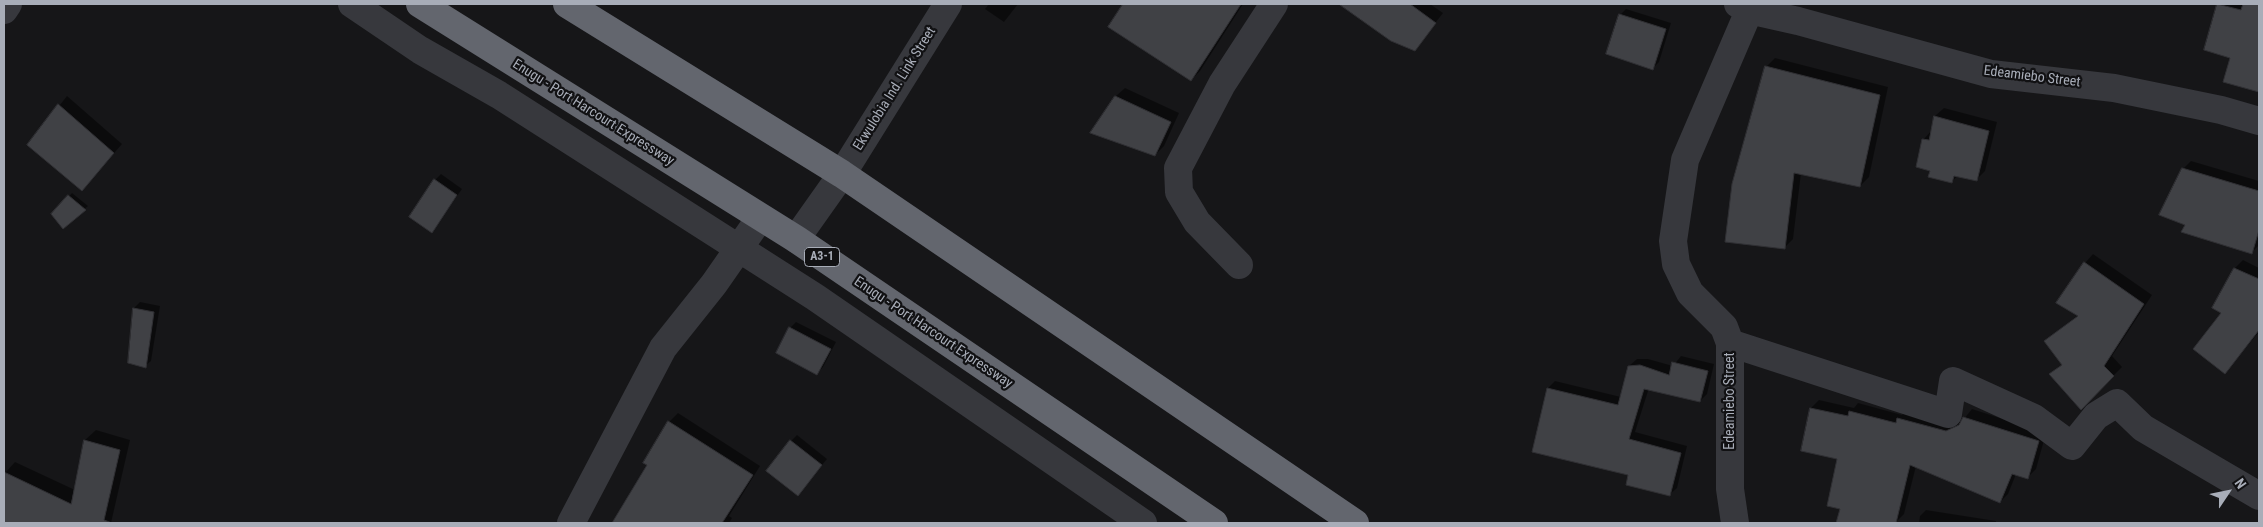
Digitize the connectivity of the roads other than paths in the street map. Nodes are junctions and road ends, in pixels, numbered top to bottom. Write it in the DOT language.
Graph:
graph roads {
  1 [pos="8,4"];
  2 [pos="352,4"];
  3 [pos="420,4"];
  4 [pos="567,4"];
  5 [pos="948,4"];
  6 [pos="1274,4"];
  7 [pos="1747,6"];
  8 [pos="4,10"];
  9 [pos="2259,121"];
  10 [pos="842,174"];
  11 [pos="760,218"];
  12 [pos="796,239"];
  13 [pos="738,249"];
  14 [pos="1239,265"];
  15 [pos="1730,342"];
  16 [pos="2259,496"];
  17 [pos="571,523"];
  18 [pos="1143,523"];
  19 [pos="1214,523"];
  20 [pos="1355,523"];
  21 [pos="1735,523"];
  1 -- 8 [label="street"];
  2 -- 13 [label="street"];
  3 -- 11 [label="highway, Enugu - Port Harcourt Expressway / A3-1"];
  4 -- 10 [label="highway"];
  5 -- 10 [label="street, Ekwulobia Ind. Link Street"];
  6 -- 14 [label="street"];
  7 -- 9 [label="street, Edeamiebo Street"];
  7 -- 15 [label="street, Edeamiebo Street"];
  10 -- 12 [label="street, Ekwulobia Ind. Link Street"];
  10 -- 20 [label="highway"];
  11 -- 12 [label="highway, Enugu - Port Harcourt Expressway / A3-1"];
  11 -- 13 [label="street"];
  12 -- 19 [label="highway, Enugu - Port Harcourt Expressway / A3-1"];
  13 -- 17 [label="street"];
  13 -- 18 [label="street"];
  15 -- 16 [label="street"];
  15 -- 21 [label="street, Edeamiebo Street"];
}
